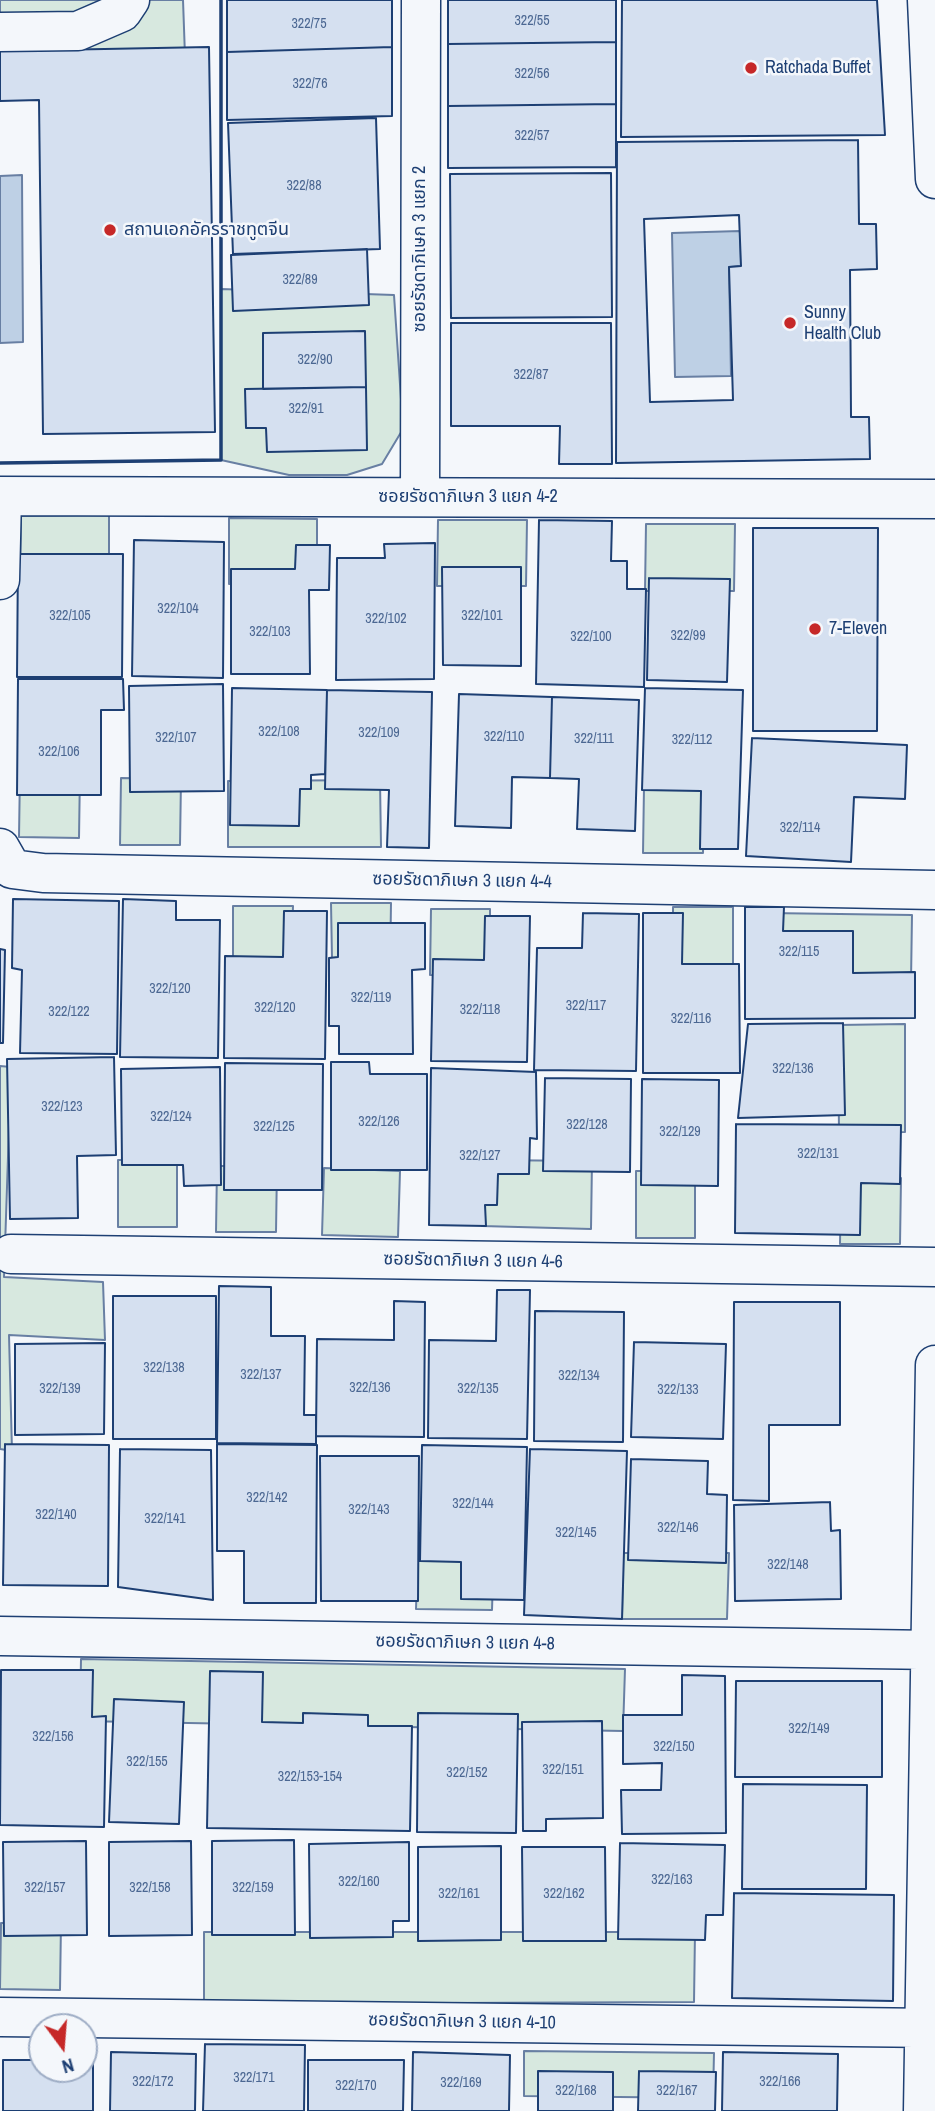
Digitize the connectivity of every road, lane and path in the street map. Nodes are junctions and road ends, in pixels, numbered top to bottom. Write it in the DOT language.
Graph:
graph roads {
  1 [pos="130,0"];
  2 [pos="421,0"];
  3 [pos="927,0"];
  4 [pos="0,32"];
  5 [pos="935,178"];
  6 [pos="1,496"];
  7 [pos="419,497"];
  8 [pos="935,499"];
  9 [pos="0,580"];
  10 [pos="0,848"];
  11 [pos="935,890"];
  12 [pos="11,1254"];
  13 [pos="935,1267"];
  14 [pos="935,1365"];
  15 [pos="0,1636"];
  16 [pos="933,1650"];
  17 [pos="0,2017"];
  18 [pos="929,2028"];
  19 [pos="923,2111"];
  1 -- 4 [label="street"];
  2 -- 7 [label="street, ซอยรัชดาภิเษก 3 แยก 2"];
  3 -- 5 [label="street"];
  6 -- 7 [label="street, ซอยรัชดาภิเษก 3 แยก 4-2"];
  6 -- 9 [label="street"];
  7 -- 8 [label="street, ซอยรัชดาภิเษก 3 แยก 4-2"];
  10 -- 11 [label="street, ซอยรัชดาภิเษก 3 แยก 4-4"];
  12 -- 13 [label="street, ซอยรัชดาภิเษก 3 แยก 4-6"];
  14 -- 16 [label="street"];
  15 -- 16 [label="street, ซอยรัชดาภิเษก 3 แยก 4-8"];
  16 -- 18 [label="street"];
  17 -- 18 [label="street, ซอยรัชดาภิเษก 3 แยก 4-10"];
  18 -- 19 [label="street"];
}
